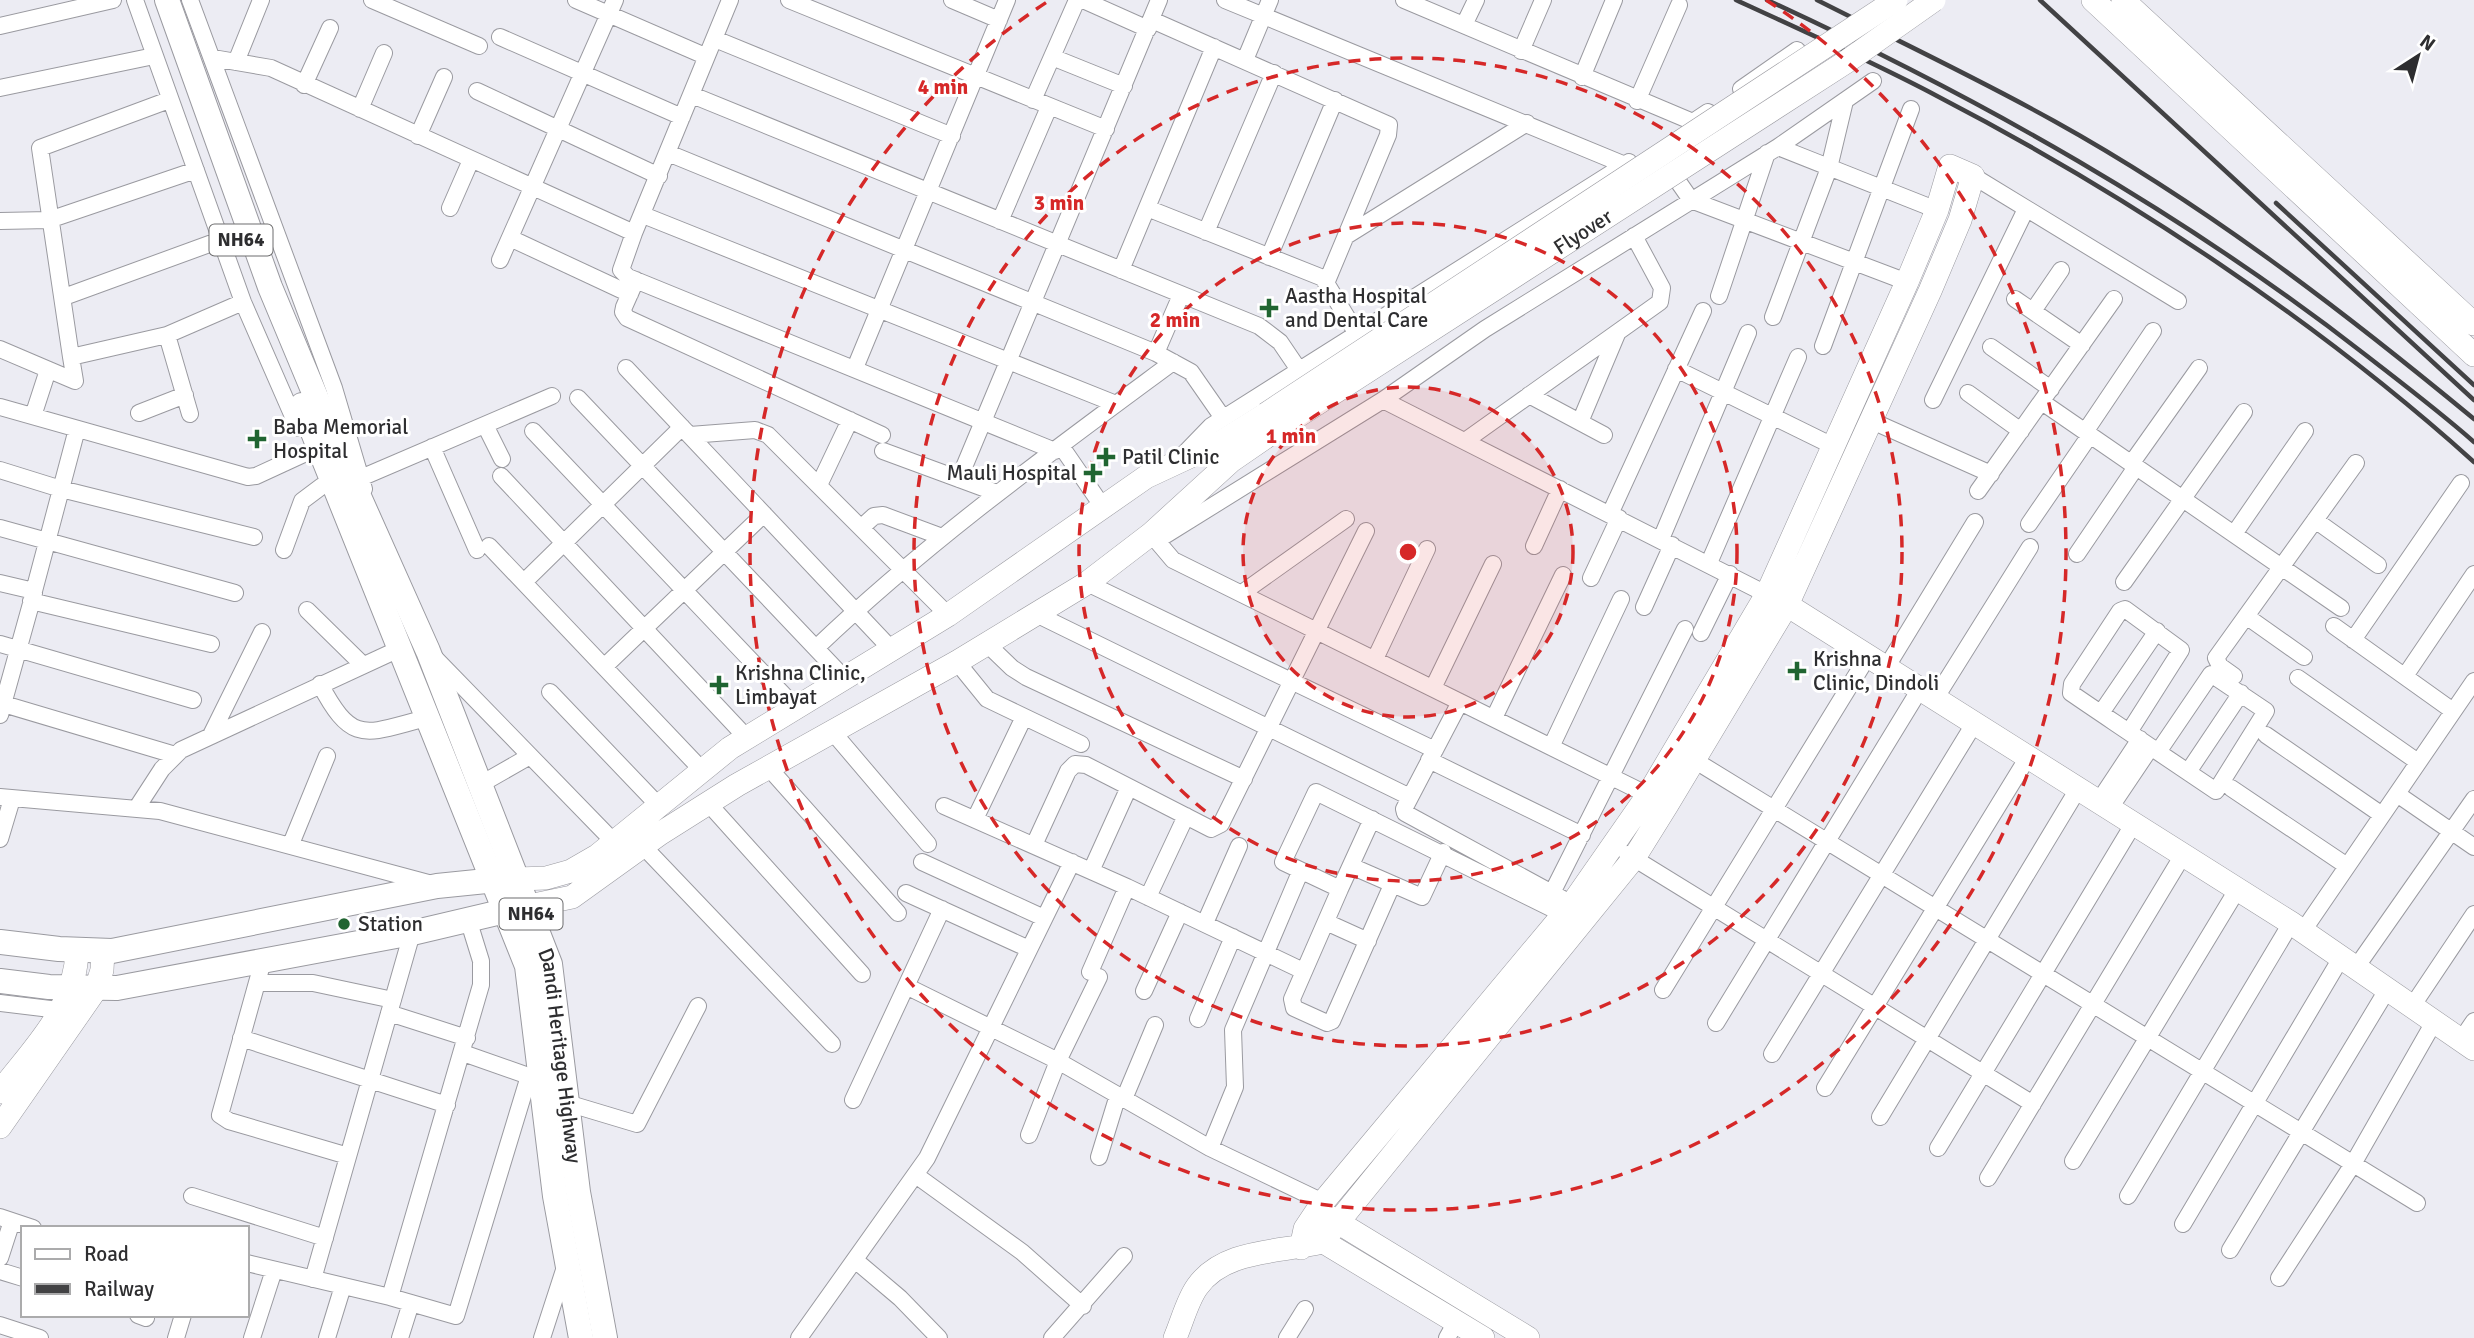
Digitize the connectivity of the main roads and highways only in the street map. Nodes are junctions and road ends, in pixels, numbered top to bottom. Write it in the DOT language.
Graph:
graph roads {
  1 [pos="154,0"];
  2 [pos="167,0"];
  3 [pos="340,478"];
  4 [pos="359,524"];
  5 [pos="492,879"];
  6 [pos="518,879"];
  7 [pos="529,906"];
  8 [pos="503,911"];
  9 [pos="0,942"];
  10 [pos="0,981"];
  11 [pos="577,1333"];
  12 [pos="606,1338"];
  1 -- 3 [label="main road, NH64"];
  2 -- 3 [label="main road, NH64"];
  3 -- 4 [label="main road, NH64"];
  4 -- 5 [label="main road, NH64"];
  4 -- 6 [label="main road, Dandi Heritage Highway / NH64"];
  5 -- 6 [label="main road"];
  5 -- 8 [label="main road, NH64"];
  5 -- 9 [label="main road"];
  6 -- 7 [label="main road, Dandi Heritage Highway / NH64"];
  7 -- 8 [label="main road"];
  7 -- 12 [label="main road, Dandi Heritage Highway / NH64"];
  8 -- 10 [label="main road"];
  8 -- 11 [label="main road, NH64"];
}
